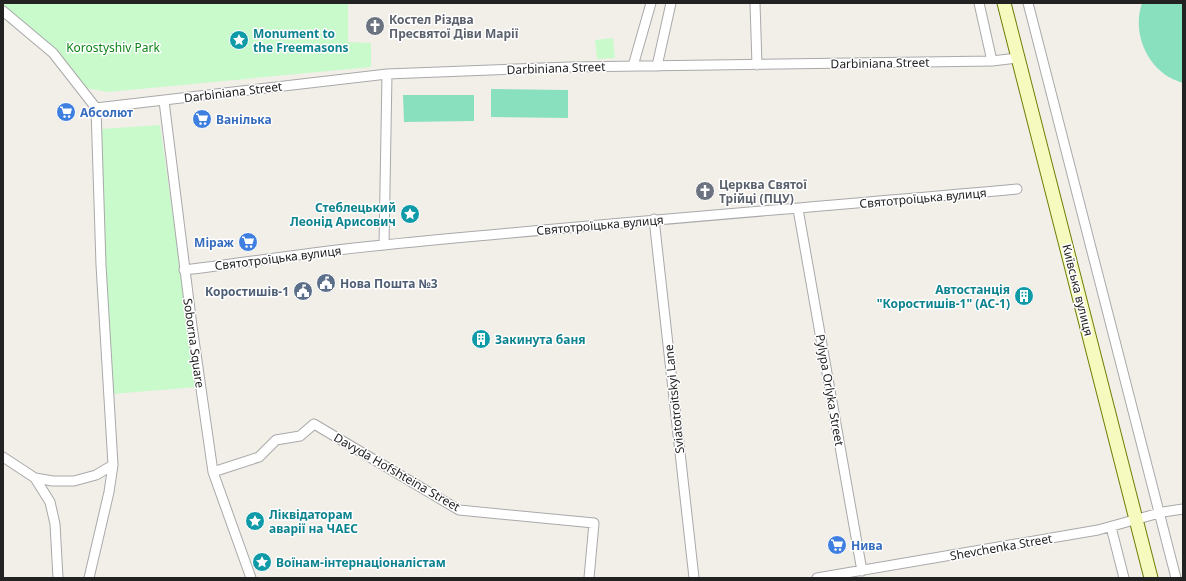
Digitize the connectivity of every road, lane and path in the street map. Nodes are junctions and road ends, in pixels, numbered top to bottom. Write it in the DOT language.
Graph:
graph roads {
  1 [pos="651,3"];
  2 [pos="671,3"];
  3 [pos="755,3"];
  4 [pos="979,3"];
  5 [pos="1004,3"];
  6 [pos="1028,3"];
  7 [pos="3,11"];
  8 [pos="1017,58"];
  9 [pos="992,61"];
  10 [pos="757,65"];
  11 [pos="633,66"];
  12 [pos="657,66"];
  13 [pos="387,74"];
  14 [pos="164,101"];
  15 [pos="96,108"];
  16 [pos="1017,189"];
  17 [pos="798,209"];
  18 [pos="654,219"];
  19 [pos="384,245"];
  20 [pos="184,270"];
  21 [pos="3,457"];
  22 [pos="113,465"];
  23 [pos="213,472"];
  24 [pos="35,478"];
  25 [pos="1183,509"];
  26 [pos="1159,513"];
  27 [pos="1136,520"];
  28 [pos="1111,527"];
  29 [pos="862,571"];
  30 [pos="58,578"];
  31 [pos="89,578"];
  32 [pos="251,578"];
  33 [pos="589,578"];
  34 [pos="694,578"];
  35 [pos="817,578"];
  36 [pos="1124,578"];
  37 [pos="1151,578"];
  38 [pos="1176,578"];
  1 -- 11 [label="street"];
  2 -- 12 [label="street"];
  3 -- 10 [label="street"];
  4 -- 9 [label="street"];
  5 -- 8 [label="main road, Київська вулиця"];
  6 -- 26 [label="street, Київська вулиця"];
  7 -- 15 [label="street"];
  8 -- 9 [label="street, Darbiniana Street"];
  8 -- 27 [label="main road, Київська вулиця"];
  9 -- 10 [label="street, Darbiniana Street"];
  10 -- 12 [label="street, Darbiniana Street"];
  11 -- 12 [label="street, Darbiniana Street"];
  11 -- 13 [label="street, Darbiniana Street"];
  13 -- 14 [label="street, Darbiniana Street"];
  13 -- 19 [label="street"];
  14 -- 15 [label="street, Darbiniana Street"];
  14 -- 20 [label="street, Soborna Square"];
  15 -- 22 [label="street"];
  16 -- 17 [label="street, Святотроїцька вулиця"];
  17 -- 18 [label="street, Святотроїцька вулиця"];
  17 -- 29 [label="street, Pylypa Orlyka Street"];
  18 -- 19 [label="street, Святотроїцька вулиця"];
  18 -- 34 [label="street, Sviatotroitskyi Lane"];
  19 -- 20 [label="street, Святотроїцька вулиця"];
  20 -- 23 [label="street, Soborna Square"];
  21 -- 24 [label="street"];
  22 -- 24 [label="street"];
  22 -- 31 [label="street"];
  23 -- 32 [label="street, Soborna Square"];
  23 -- 33 [label="street"];
  24 -- 30 [label="street"];
  25 -- 26 [label="street, Shevchenka Street"];
  26 -- 27 [label="street, Shevchenka Street"];
  26 -- 38 [label="street, Київська вулиця"];
  27 -- 28 [label="street, Shevchenka Street"];
  27 -- 37 [label="main road, Київська вулиця"];
  28 -- 29 [label="street, Shevchenka Street"];
  28 -- 36 [label="street"];
  29 -- 35 [label="street, Shevchenka Street"];
}
